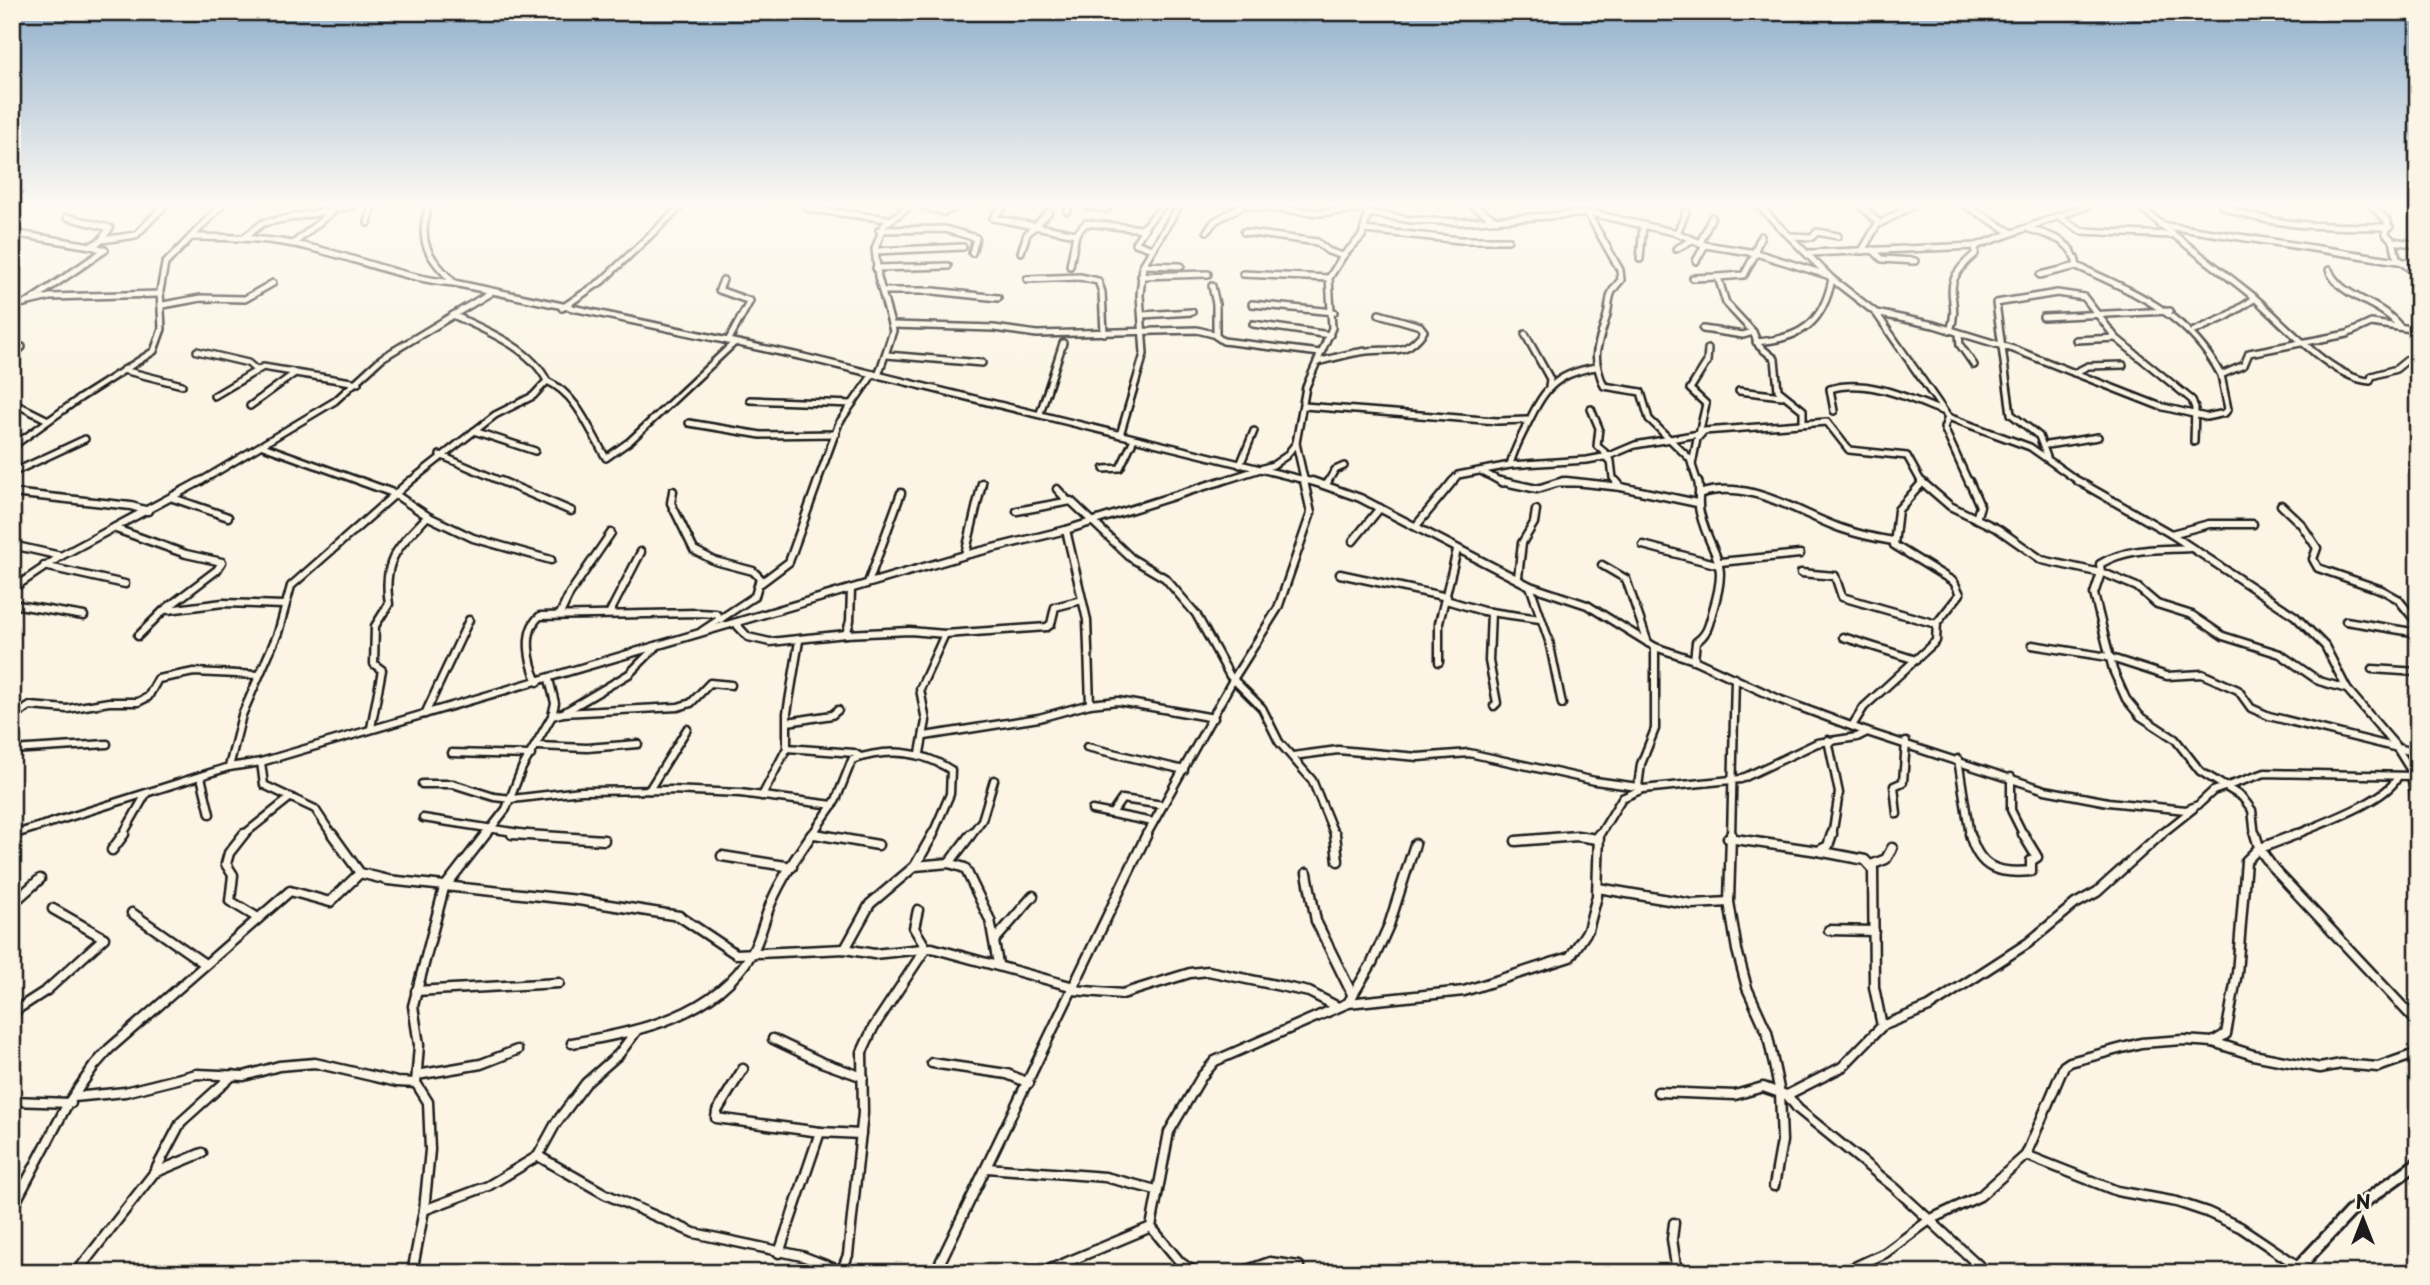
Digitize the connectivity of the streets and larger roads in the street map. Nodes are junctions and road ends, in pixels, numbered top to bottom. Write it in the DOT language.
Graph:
graph roads {
  1 [pos="1143,265"];
  2 [pos="82,266"];
  3 [pos="165,266"];
  4 [pos="372,266"];
  5 [pos="438,266"];
  6 [pos="618,266"];
  7 [pos="948,266"];
  8 [pos="1337,266"];
  9 [pos="1618,266"];
  10 [pos="1749,266"];
  11 [pos="1794,266"];
  12 [pos="1820,266"];
  13 [pos="1961,266"];
  14 [pos="2211,266"];
  15 [pos="2077,267"];
  16 [pos="876,268"];
  17 [pos="2329,270"];
  18 [pos="1208,274"];
  19 [pos="1243,274"];
  20 [pos="2040,275"];
  21 [pos="1141,276"];
  22 [pos="1718,277"];
  23 [pos="1329,278"];
  24 [pos="1693,278"];
  25 [pos="1830,278"];
  26 [pos="1027,279"];
  27 [pos="723,280"];
  28 [pos="273,283"];
  29 [pos="454,283"];
  30 [pos="1212,286"];
  31 [pos="883,291"];
  32 [pos="490,293"];
  33 [pos="159,294"];
  34 [pos="998,298"];
  35 [pos="2254,299"];
  36 [pos="30,302"];
  37 [pos="1252,304"];
  38 [pos="163,305"];
  39 [pos="12,306"];
  40 [pos="562,308"];
  41 [pos="2170,311"];
  42 [pos="1192,312"];
  43 [pos="1334,312"];
  44 [pos="1876,313"];
  45 [pos="453,314"];
  46 [pos="1142,314"];
  47 [pos="1380,314"];
  48 [pos="2097,314"];
  49 [pos="2043,317"];
  50 [pos="1253,324"];
  51 [pos="893,325"];
  52 [pos="2400,327"];
  53 [pos="1703,329"];
  54 [pos="2418,330"];
  55 [pos="1950,331"];
  56 [pos="2194,331"];
  57 [pos="1753,332"];
  58 [pos="1104,333"];
  59 [pos="1144,333"];
  60 [pos="1525,334"];
  61 [pos="1959,334"];
  62 [pos="1330,335"];
  63 [pos="1216,336"];
  64 [pos="2116,338"];
  65 [pos="2076,340"];
  66 [pos="731,342"];
  67 [pos="1756,342"];
  68 [pos="12,343"];
  69 [pos="1063,343"];
  70 [pos="2304,343"];
  71 [pos="2000,346"];
  72 [pos="1708,349"];
  73 [pos="197,351"];
  74 [pos="2418,351"];
  75 [pos="1320,353"];
  76 [pos="887,355"];
  77 [pos="12,356"];
  78 [pos="1317,362"];
  79 [pos="982,363"];
  80 [pos="1975,365"];
  81 [pos="2123,365"];
  82 [pos="1596,367"];
  83 [pos="124,370"];
  84 [pos="256,370"];
  85 [pos="295,373"];
  86 [pos="2074,373"];
  87 [pos="876,375"];
  88 [pos="2221,375"];
  89 [pos="547,381"];
  90 [pos="358,383"];
  91 [pos="182,385"];
  92 [pos="1549,386"];
  93 [pos="1739,391"];
  94 [pos="214,396"];
  95 [pos="1782,396"];
  96 [pos="750,400"];
  97 [pos="12,402"];
  98 [pos="852,404"];
  99 [pos="250,406"];
  100 [pos="1304,407"];
  101 [pos="1591,410"];
  102 [pos="1834,411"];
  103 [pos="1040,413"];
  104 [pos="1946,414"];
  105 [pos="2195,415"];
  106 [pos="48,419"];
  107 [pos="1527,420"];
  108 [pos="1802,422"];
  109 [pos="689,423"];
  110 [pos="474,431"];
  111 [pos="1254,431"];
  112 [pos="836,434"];
  113 [pos="1699,434"];
  114 [pos="1120,435"];
  115 [pos="2098,437"];
  116 [pos="1666,438"];
  117 [pos="85,439"];
  118 [pos="1133,439"];
  119 [pos="2194,442"];
  120 [pos="1296,443"];
  121 [pos="2047,445"];
  122 [pos="263,446"];
  123 [pos="12,447"];
  124 [pos="536,451"];
  125 [pos="440,455"];
  126 [pos="1607,456"];
  127 [pos="2047,457"];
  128 [pos="1240,465"];
  129 [pos="1510,465"];
  130 [pos="1692,465"];
  131 [pos="1344,466"];
  132 [pos="1104,469"];
  133 [pos="1261,469"];
  134 [pos="1480,471"];
  135 [pos="12,474"];
  136 [pos="1303,478"];
  137 [pos="982,483"];
  138 [pos="1922,483"];
  139 [pos="1326,485"];
  140 [pos="1621,487"];
  141 [pos="1057,489"];
  142 [pos="673,491"];
  143 [pos="12,493"];
  144 [pos="901,493"];
  145 [pos="393,494"];
  146 [pos="1699,494"];
  147 [pos="173,498"];
  148 [pos="1067,500"];
  149 [pos="1697,503"];
  150 [pos="2281,505"];
  151 [pos="1380,508"];
  152 [pos="1536,510"];
  153 [pos="148,511"];
  154 [pos="571,511"];
  155 [pos="1017,511"];
  156 [pos="228,517"];
  157 [pos="427,517"];
  158 [pos="1976,519"];
  159 [pos="1092,522"];
  160 [pos="2253,524"];
  161 [pos="1416,526"];
  162 [pos="116,529"];
  163 [pos="1066,530"];
  164 [pos="611,533"];
  165 [pos="2171,534"];
  166 [pos="1353,541"];
  167 [pos="1893,541"];
  168 [pos="12,545"];
  169 [pos="1643,545"];
  170 [pos="2192,548"];
  171 [pos="1457,550"];
  172 [pos="641,552"];
  173 [pos="1800,554"];
  174 [pos="965,555"];
  175 [pos="61,556"];
  176 [pos="551,560"];
  177 [pos="1720,564"];
  178 [pos="1602,565"];
  179 [pos="44,566"];
  180 [pos="1801,573"];
  181 [pos="2101,573"];
  182 [pos="1340,574"];
  183 [pos="1518,577"];
  184 [pos="761,583"];
  185 [pos="868,583"];
  186 [pos="125,584"];
  187 [pos="1530,586"];
  188 [pos="12,589"];
  189 [pos="851,589"];
  190 [pos="1446,599"];
  191 [pos="1082,600"];
  192 [pos="12,604"];
  193 [pos="284,605"];
  194 [pos="163,611"];
  195 [pos="1491,612"];
  196 [pos="560,614"];
  197 [pos="609,614"];
  198 [pos="84,617"];
  199 [pos="721,619"];
  200 [pos="1540,619"];
  201 [pos="469,620"];
  202 [pos="2346,621"];
  203 [pos="736,624"];
  204 [pos="1937,624"];
  205 [pos="2418,624"];
  206 [pos="2418,633"];
  207 [pos="846,634"];
  208 [pos="945,634"];
  209 [pos="138,636"];
  210 [pos="694,636"];
  211 [pos="1843,637"];
  212 [pos="799,640"];
  213 [pos="1652,645"];
  214 [pos="2032,645"];
  215 [pos="657,646"];
  216 [pos="2108,657"];
  217 [pos="1694,660"];
  218 [pos="1916,660"];
  219 [pos="1439,662"];
  220 [pos="2372,669"];
  221 [pos="2418,672"];
  222 [pos="258,676"];
  223 [pos="1234,678"];
  224 [pos="1735,678"];
  225 [pos="549,679"];
  226 [pos="538,682"];
  227 [pos="731,685"];
  228 [pos="2347,690"];
  229 [pos="1090,704"];
  230 [pos="1562,704"];
  231 [pos="1493,706"];
  232 [pos="838,710"];
  233 [pos="563,713"];
  234 [pos="425,714"];
  235 [pos="552,716"];
  236 [pos="12,718"];
  237 [pos="1214,718"];
  238 [pos="788,722"];
  239 [pos="1852,726"];
  240 [pos="371,728"];
  241 [pos="687,729"];
  242 [pos="1867,732"];
  243 [pos="925,736"];
  244 [pos="1828,740"];
  245 [pos="1906,742"];
  246 [pos="107,744"];
  247 [pos="638,744"];
  248 [pos="2395,745"];
  249 [pos="537,746"];
  250 [pos="1087,747"];
  251 [pos="787,748"];
  252 [pos="12,750"];
  253 [pos="452,753"];
  254 [pos="920,753"];
  255 [pos="531,755"];
  256 [pos="2418,755"];
  257 [pos="1293,756"];
  258 [pos="861,757"];
  259 [pos="2402,757"];
  260 [pos="1958,759"];
  261 [pos="261,762"];
  262 [pos="229,767"];
  263 [pos="1184,770"];
  264 [pos="2413,776"];
  265 [pos="201,777"];
  266 [pos="2011,777"];
  267 [pos="2397,778"];
  268 [pos="993,780"];
  269 [pos="1730,780"];
  270 [pos="422,784"];
  271 [pos="2229,784"];
  272 [pos="1640,788"];
  273 [pos="649,790"];
  274 [pos="146,794"];
  275 [pos="762,796"];
  276 [pos="291,797"];
  277 [pos="512,799"];
  278 [pos="833,804"];
  279 [pos="2199,804"];
  280 [pos="1163,805"];
  281 [pos="1092,810"];
  282 [pos="1113,812"];
  283 [pos="210,814"];
  284 [pos="1897,814"];
  285 [pos="2418,816"];
  286 [pos="424,818"];
  287 [pos="1153,822"];
  288 [pos="489,831"];
  289 [pos="815,834"];
  290 [pos="12,835"];
  291 [pos="1728,838"];
  292 [pos="1597,839"];
  293 [pos="604,840"];
  294 [pos="1516,841"];
  295 [pos="1415,844"];
  296 [pos="878,845"];
  297 [pos="1892,848"];
  298 [pos="2259,849"];
  299 [pos="112,850"];
  300 [pos="1818,851"];
  301 [pos="722,856"];
  302 [pos="1338,861"];
  303 [pos="949,863"];
  304 [pos="1871,865"];
  305 [pos="915,866"];
  306 [pos="792,867"];
  307 [pos="360,873"];
  308 [pos="1307,873"];
  309 [pos="40,879"];
  310 [pos="444,888"];
  311 [pos="1598,888"];
  312 [pos="1032,896"];
  313 [pos="1729,902"];
  314 [pos="12,904"];
  315 [pos="53,909"];
  316 [pos="918,910"];
  317 [pos="132,912"];
  318 [pos="258,918"];
  319 [pos="1829,930"];
  320 [pos="1874,931"];
  321 [pos="995,940"];
  322 [pos="926,948"];
  323 [pos="845,949"];
  324 [pos="751,955"];
  325 [pos="205,964"];
  326 [pos="998,964"];
  327 [pos="559,983"];
  328 [pos="1074,988"];
  329 [pos="416,991"];
  330 [pos="1350,999"];
  331 [pos="1338,1007"];
  332 [pos="14,1010"];
  333 [pos="2418,1023"];
  334 [pos="1882,1026"];
  335 [pos="637,1030"];
  336 [pos="773,1039"];
  337 [pos="2213,1042"];
  338 [pos="572,1043"];
  339 [pos="517,1050"];
  340 [pos="2418,1053"];
  341 [pos="932,1063"];
  342 [pos="743,1069"];
  343 [pos="233,1075"];
  344 [pos="863,1077"];
  345 [pos="416,1079"];
  346 [pos="1028,1083"];
  347 [pos="1658,1092"];
  348 [pos="1784,1094"];
  349 [pos="72,1100"];
  350 [pos="12,1101"];
  351 [pos="820,1132"];
  352 [pos="860,1134"];
  353 [pos="202,1153"];
  354 [pos="2026,1155"];
  355 [pos="538,1156"];
  356 [pos="2418,1163"];
  357 [pos="987,1168"];
  358 [pos="154,1173"];
  359 [pos="1774,1186"];
  360 [pos="1156,1190"];
  361 [pos="12,1209"];
  362 [pos="424,1210"];
  363 [pos="1931,1219"];
  364 [pos="1674,1223"];
  365 [pos="1151,1227"];
  366 [pos="779,1253"];
  367 [pos="1299,1266"];
  368 [pos="2296,1270"];
  369 [pos="844,1272"];
  370 [pos="76,1273"];
  371 [pos="412,1273"];
  372 [pos="935,1273"];
  373 [pos="1041,1273"];
  374 [pos="1196,1273"];
  375 [pos="1239,1273"];
  376 [pos="1677,1273"];
  377 [pos="1842,1273"];
  378 [pos="1987,1273"];
  1 -- 21 [label="street"];
  2 -- 36 [label="street"];
  3 -- 33 [label="street"];
  4 -- 29 [label="street"];
  5 -- 29 [label="street"];
  6 -- 40 [label="street"];
  7 -- 16 [label="street"];
  8 -- 23 [label="street"];
  9 -- 82 [label="street"];
  10 -- 22 [label="street"];
  11 -- 25 [label="street"];
  12 -- 25 [label="street"];
  13 -- 55 [label="street"];
  14 -- 35 [label="street"];
  15 -- 20 [label="street"];
  15 -- 41 [label="street"];
  16 -- 31 [label="street"];
  17 -- 52 [label="street"];
  18 -- 21 [label="street"];
  19 -- 23 [label="street"];
  21 -- 46 [label="street"];
  22 -- 24 [label="street"];
  22 -- 57 [label="street"];
  23 -- 43 [label="street"];
  25 -- 44 [label="street"];
  25 -- 67 [label="street"];
  26 -- 58 [label="street"];
  27 -- 66 [label="street"];
  28 -- 38 [label="street"];
  29 -- 32 [label="street"];
  30 -- 63 [label="street"];
  31 -- 34 [label="street"];
  31 -- 51 [label="street"];
  32 -- 40 [label="street"];
  32 -- 45 [label="street"];
  33 -- 36 [label="street"];
  33 -- 38 [label="street"];
  35 -- 56 [label="street"];
  35 -- 70 [label="street"];
  36 -- 39 [label="street"];
  37 -- 43 [label="street"];
  38 -- 83 [label="street"];
  40 -- 66 [label="street"];
  41 -- 48 [label="street"];
  41 -- 56 [label="street"];
  42 -- 46 [label="street"];
  43 -- 62 [label="street"];
  44 -- 55 [label="street"];
  44 -- 104 [label="street"];
  45 -- 89 [label="street"];
  45 -- 90 [label="street"];
  46 -- 59 [label="street"];
  47 -- 78 [label="street"];
  48 -- 49 [label="street"];
  48 -- 64 [label="street"];
  48 -- 71 [label="street"];
  50 -- 62 [label="street"];
  51 -- 58 [label="street"];
  51 -- 76 [label="street"];
  52 -- 54 [label="street"];
  52 -- 70 [label="street"];
  53 -- 57 [label="street"];
  55 -- 61 [label="street"];
  56 -- 88 [label="street"];
  57 -- 67 [label="street"];
  58 -- 59 [label="street"];
  59 -- 63 [label="street"];
  59 -- 114 [label="street"];
  60 -- 92 [label="street"];
  61 -- 71 [label="street"];
  61 -- 80 [label="street"];
  62 -- 75 [label="street"];
  63 -- 75 [label="street"];
  64 -- 65 [label="street"];
  64 -- 105 [label="street"];
  66 -- 87 [label="street"];
  66 -- 89 [label="street"];
  67 -- 95 [label="street"];
  68 -- 77 [label="street"];
  69 -- 103 [label="street"];
  70 -- 74 [label="street"];
  70 -- 88 [label="street"];
  71 -- 86 [label="street"];
  71 -- 121 [label="street"];
  72 -- 113 [label="street"];
  73 -- 84 [label="street"];
  75 -- 78 [label="street"];
  76 -- 79 [label="street"];
  76 -- 87 [label="street"];
  78 -- 100 [label="street"];
  81 -- 86 [label="street"];
  82 -- 92 [label="street"];
  82 -- 116 [label="street"];
  83 -- 91 [label="street"];
  83 -- 106 [label="street"];
  84 -- 85 [label="street"];
  84 -- 94 [label="street"];
  85 -- 90 [label="street"];
  85 -- 99 [label="street"];
  86 -- 105 [label="street"];
  87 -- 98 [label="street"];
  87 -- 103 [label="street"];
  88 -- 105 [label="street"];
  89 -- 110 [label="street"];
  90 -- 122 [label="street"];
  92 -- 107 [label="street"];
  93 -- 95 [label="street"];
  95 -- 108 [label="street"];
  96 -- 98 [label="street"];
  97 -- 106 [label="street"];
  98 -- 112 [label="street"];
  100 -- 107 [label="street"];
  100 -- 120 [label="street"];
  101 -- 126 [label="street"];
  102 -- 104 [label="street"];
  103 -- 114 [label="street"];
  104 -- 127 [label="street"];
  104 -- 158 [label="street"];
  105 -- 119 [label="street"];
  106 -- 123 [label="street"];
  107 -- 129 [label="street"];
  108 -- 113 [label="street"];
  108 -- 138 [label="street"];
  109 -- 112 [label="street"];
  110 -- 124 [label="street"];
  110 -- 125 [label="street"];
  111 -- 128 [label="street"];
  112 -- 184 [label="street"];
  113 -- 116 [label="street"];
  113 -- 130 [label="street"];
  114 -- 118 [label="street"];
  115 -- 121 [label="street"];
  116 -- 126 [label="street"];
  116 -- 130 [label="street"];
  117 -- 135 [label="street"];
  118 -- 128 [label="street"];
  118 -- 132 [label="street"];
  120 -- 133 [label="street"];
  120 -- 136 [label="street"];
  121 -- 127 [label="street"];
  122 -- 145 [label="street"];
  122 -- 147 [label="street"];
  125 -- 145 [label="street"];
  125 -- 154 [label="street"];
  126 -- 129 [label="street"];
  126 -- 140 [label="street"];
  127 -- 165 [label="street"];
  128 -- 133 [label="street"];
  129 -- 134 [label="street"];
  130 -- 146 [label="street"];
  131 -- 139 [label="street"];
  133 -- 136 [label="street"];
  133 -- 159 [label="street"];
  134 -- 140 [label="street"];
  134 -- 161 [label="street"];
  136 -- 139 [label="street"];
  136 -- 223 [label="street"];
  137 -- 174 [label="street"];
  138 -- 158 [label="street"];
  138 -- 167 [label="street"];
  139 -- 151 [label="street"];
  140 -- 149 [label="street"];
  141 -- 148 [label="street"];
  142 -- 184 [label="street"];
  143 -- 153 [label="street"];
  144 -- 185 [label="street"];
  145 -- 157 [label="street"];
  145 -- 193 [label="street"];
  146 -- 149 [label="street"];
  146 -- 167 [label="street"];
  147 -- 153 [label="street"];
  147 -- 156 [label="street"];
  148 -- 155 [label="street"];
  148 -- 159 [label="street"];
  149 -- 177 [label="street"];
  150 -- 205 [label="street"];
  151 -- 161 [label="street"];
  151 -- 166 [label="street"];
  152 -- 183 [label="street"];
  153 -- 162 [label="street"];
  157 -- 176 [label="street"];
  157 -- 240 [label="street"];
  158 -- 181 [label="street"];
  159 -- 163 [label="street"];
  159 -- 223 [label="street"];
  160 -- 165 [label="street"];
  161 -- 171 [label="street"];
  162 -- 175 [label="street"];
  162 -- 194 [label="street"];
  163 -- 174 [label="street"];
  163 -- 191 [label="street"];
  164 -- 196 [label="street"];
  165 -- 170 [label="street"];
  167 -- 204 [label="street"];
  168 -- 175 [label="street"];
  169 -- 177 [label="street"];
  170 -- 181 [label="street"];
  170 -- 228 [label="street"];
  171 -- 183 [label="street"];
  171 -- 190 [label="street"];
  172 -- 197 [label="street"];
  173 -- 177 [label="street"];
  174 -- 185 [label="street"];
  175 -- 179 [label="street"];
  177 -- 217 [label="street"];
  178 -- 213 [label="street"];
  179 -- 186 [label="street"];
  179 -- 188 [label="street"];
  180 -- 204 [label="street"];
  181 -- 216 [label="street"];
  181 -- 228 [label="street"];
  182 -- 190 [label="street"];
  183 -- 187 [label="street"];
  184 -- 199 [label="street"];
  185 -- 189 [label="street"];
  187 -- 200 [label="street"];
  187 -- 213 [label="street"];
  189 -- 203 [label="street"];
  189 -- 207 [label="street"];
  190 -- 195 [label="street"];
  190 -- 219 [label="street"];
  191 -- 208 [label="street"];
  191 -- 229 [label="street"];
  192 -- 198 [label="street"];
  193 -- 194 [label="street"];
  193 -- 222 [label="street"];
  194 -- 209 [label="street"];
  195 -- 200 [label="street"];
  195 -- 231 [label="street"];
  196 -- 197 [label="street"];
  196 -- 226 [label="street"];
  197 -- 199 [label="street"];
  199 -- 210 [label="street"];
  200 -- 230 [label="street"];
  201 -- 234 [label="street"];
  202 -- 206 [label="street"];
  203 -- 210 [label="street"];
  203 -- 212 [label="street"];
  204 -- 218 [label="street"];
  207 -- 208 [label="street"];
  207 -- 212 [label="street"];
  208 -- 243 [label="street"];
  210 -- 215 [label="street"];
  211 -- 218 [label="street"];
  212 -- 238 [label="street"];
  213 -- 217 [label="street"];
  213 -- 272 [label="street"];
  214 -- 216 [label="street"];
  215 -- 225 [label="street"];
  215 -- 233 [label="street"];
  216 -- 248 [label="street"];
  216 -- 271 [label="street"];
  217 -- 224 [label="street"];
  218 -- 239 [label="street"];
  220 -- 221 [label="street"];
  222 -- 236 [label="street"];
  222 -- 262 [label="street"];
  223 -- 237 [label="street"];
  223 -- 257 [label="street"];
  224 -- 239 [label="street"];
  224 -- 269 [label="street"];
  225 -- 226 [label="street"];
  225 -- 235 [label="street"];
  226 -- 234 [label="street"];
  227 -- 233 [label="street"];
  228 -- 248 [label="street"];
  229 -- 237 [label="street"];
  229 -- 243 [label="street"];
  232 -- 238 [label="street"];
  233 -- 235 [label="street"];
  234 -- 240 [label="street"];
  235 -- 249 [label="street"];
  237 -- 263 [label="street"];
  238 -- 251 [label="street"];
  239 -- 242 [label="street"];
  240 -- 261 [label="street"];
  241 -- 273 [label="street"];
  242 -- 244 [label="street"];
  242 -- 245 [label="street"];
  243 -- 254 [label="street"];
  244 -- 269 [label="street"];
  244 -- 300 [label="street"];
  245 -- 260 [label="street"];
  245 -- 284 [label="street"];
  246 -- 252 [label="street"];
  247 -- 249 [label="street"];
  248 -- 256 [label="street"];
  248 -- 259 [label="street"];
  249 -- 255 [label="street"];
  250 -- 263 [label="street"];
  251 -- 258 [label="street"];
  251 -- 275 [label="street"];
  253 -- 255 [label="street"];
  254 -- 258 [label="street"];
  254 -- 305 [label="street"];
  255 -- 277 [label="street"];
  256 -- 259 [label="street"];
  257 -- 272 [label="street"];
  257 -- 302 [label="street"];
  258 -- 278 [label="street"];
  259 -- 264 [label="street"];
  260 -- 266 [label="street"];
  260 -- 266 [label="street"];
  261 -- 262 [label="street"];
  261 -- 276 [label="street"];
  262 -- 265 [label="street"];
  263 -- 280 [label="street"];
  264 -- 267 [label="street"];
  264 -- 285 [label="street"];
  265 -- 274 [label="street"];
  265 -- 283 [label="street"];
  266 -- 279 [label="street"];
  267 -- 271 [label="street"];
  267 -- 298 [label="street"];
  268 -- 303 [label="street"];
  269 -- 272 [label="street"];
  269 -- 291 [label="street"];
  270 -- 277 [label="street"];
  271 -- 279 [label="street"];
  271 -- 298 [label="street"];
  272 -- 292 [label="street"];
  273 -- 275 [label="street"];
  273 -- 277 [label="street"];
  274 -- 290 [label="street"];
  274 -- 299 [label="street"];
  275 -- 278 [label="street"];
  276 -- 307 [label="street"];
  276 -- 318 [label="street"];
  277 -- 288 [label="street"];
  278 -- 289 [label="street"];
  279 -- 334 [label="street"];
  280 -- 282 [label="street"];
  280 -- 287 [label="street"];
  281 -- 282 [label="street"];
  282 -- 287 [label="street"];
  286 -- 288 [label="street"];
  287 -- 328 [label="street"];
  288 -- 293 [label="street"];
  288 -- 310 [label="street"];
  289 -- 296 [label="street"];
  289 -- 306 [label="street"];
  291 -- 300 [label="street"];
  291 -- 313 [label="street"];
  292 -- 294 [label="street"];
  292 -- 311 [label="street"];
  295 -- 330 [label="street"];
  297 -- 304 [label="street"];
  298 -- 333 [label="street"];
  298 -- 337 [label="street"];
  300 -- 304 [label="street"];
  301 -- 306 [label="street"];
  303 -- 305 [label="street"];
  303 -- 321 [label="street"];
  304 -- 320 [label="street"];
  305 -- 323 [label="street"];
  306 -- 324 [label="street"];
  307 -- 310 [label="street"];
  307 -- 318 [label="street"];
  308 -- 330 [label="street"];
  309 -- 314 [label="street"];
  310 -- 324 [label="street"];
  310 -- 329 [label="street"];
  311 -- 313 [label="street"];
  311 -- 330 [label="street"];
  312 -- 321 [label="street"];
  313 -- 348 [label="street"];
  315 -- 332 [label="street"];
  316 -- 322 [label="street"];
  317 -- 325 [label="street"];
  318 -- 325 [label="street"];
  319 -- 320 [label="street"];
  320 -- 334 [label="street"];
  321 -- 326 [label="street"];
  322 -- 323 [label="street"];
  322 -- 326 [label="street"];
  322 -- 344 [label="street"];
  323 -- 324 [label="street"];
  324 -- 335 [label="street"];
  325 -- 349 [label="street"];
  326 -- 328 [label="street"];
  327 -- 329 [label="street"];
  328 -- 331 [label="street"];
  328 -- 346 [label="street"];
  329 -- 345 [label="street"];
  330 -- 331 [label="street"];
  331 -- 360 [label="street"];
  334 -- 348 [label="street"];
  335 -- 338 [label="street"];
  335 -- 355 [label="street"];
  336 -- 344 [label="street"];
  337 -- 340 [label="street"];
  337 -- 354 [label="street"];
  339 -- 345 [label="street"];
  341 -- 346 [label="street"];
  342 -- 351 [label="street"];
  343 -- 345 [label="street"];
  343 -- 349 [label="street"];
  343 -- 358 [label="street"];
  344 -- 352 [label="street"];
  345 -- 362 [label="street"];
  346 -- 357 [label="street"];
  347 -- 348 [label="street"];
  348 -- 359 [label="street"];
  348 -- 363 [label="street"];
  349 -- 350 [label="street"];
  349 -- 361 [label="street"];
  351 -- 352 [label="street"];
  351 -- 366 [label="street"];
  352 -- 369 [label="street"];
  353 -- 358 [label="street"];
  354 -- 363 [label="street"];
  354 -- 368 [label="street"];
  355 -- 362 [label="street"];
  355 -- 366 [label="street"];
  356 -- 368 [label="street"];
  357 -- 360 [label="street"];
  357 -- 372 [label="street"];
  358 -- 370 [label="street"];
  360 -- 365 [label="street"];
  362 -- 371 [label="street"];
  363 -- 377 [label="street"];
  363 -- 378 [label="street"];
  364 -- 376 [label="street"];
  365 -- 373 [label="street"];
  365 -- 374 [label="street"];
  366 -- 369 [label="street"];
  367 -- 375 [label="street"];
}
